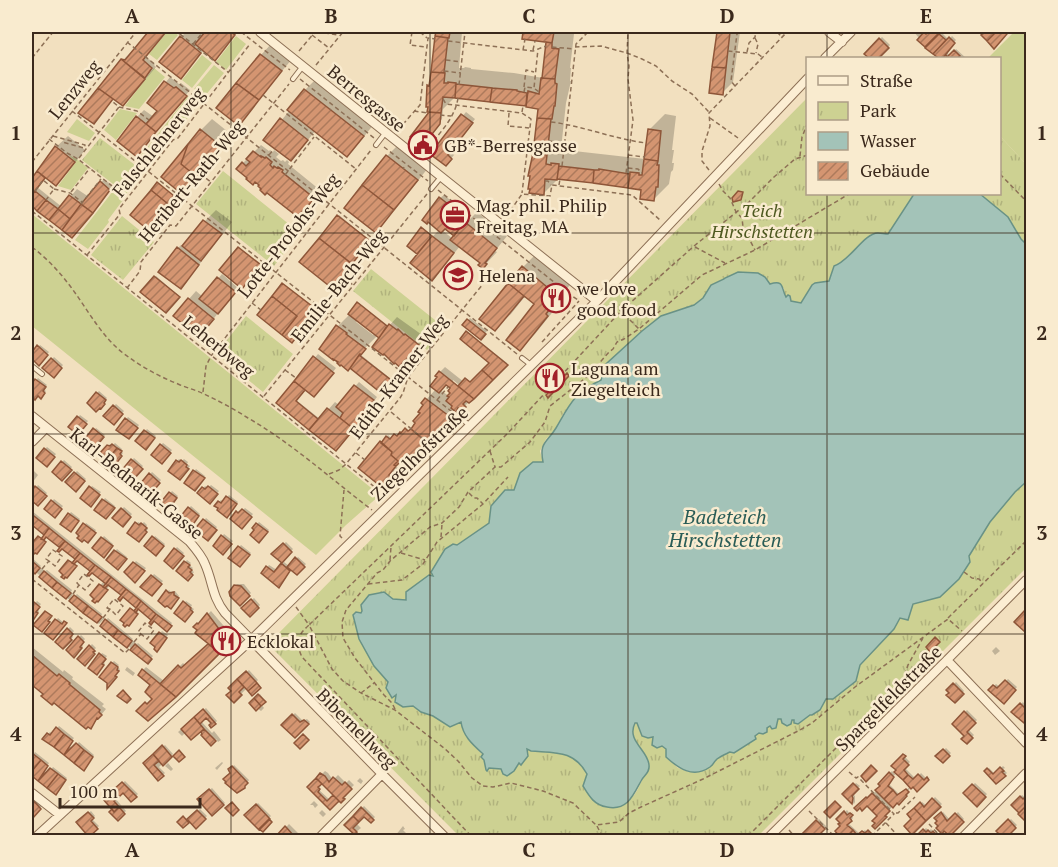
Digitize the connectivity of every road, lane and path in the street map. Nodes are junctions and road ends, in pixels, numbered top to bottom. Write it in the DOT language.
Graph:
graph roads {
  1 [pos="53,32"];
  2 [pos="136,32"];
  3 [pos="176,32"];
  4 [pos="203,32"];
  5 [pos="241,32"];
  6 [pos="260,32"];
  7 [pos="316,32"];
  8 [pos="343,32"];
  9 [pos="412,32"];
  10 [pos="420,32"];
  11 [pos="465,32"];
  12 [pos="588,32"];
  13 [pos="628,32"];
  14 [pos="740,32"];
  15 [pos="756,32"];
  16 [pos="777,32"];
  17 [pos="786,32"];
  18 [pos="830,32"];
  19 [pos="851,32"];
  20 [pos="181,33"];
  21 [pos="730,33"];
  22 [pos="737,34"];
  23 [pos="312,35"];
  24 [pos="340,35"];
  25 [pos="782,36"];
  26 [pos="755,37"];
  27 [pos="428,38"];
  28 [pos="435,39"];
  29 [pos="525,39"];
  30 [pos="448,41"];
  31 [pos="535,41"];
  32 [pos="127,42"];
  33 [pos="842,42"];
  34 [pos="464,43"];
  35 [pos="250,44"];
  36 [pos="193,45"];
  37 [pos="546,46"];
  38 [pos="427,47"];
  39 [pos="552,47"];
  40 [pos="575,47"];
  41 [pos="329,49"];
  42 [pos="538,49"];
  43 [pos="523,50"];
  44 [pos="299,51"];
  45 [pos="533,51"];
  46 [pos="728,51"];
  47 [pos="735,51"];
  48 [pos="627,53"];
  49 [pos="747,53"];
  50 [pos="756,54"];
  51 [pos="826,57"];
  52 [pos="32,58"];
  53 [pos="762,58"];
  54 [pos="446,60"];
  55 [pos="537,61"];
  56 [pos="462,62"];
  57 [pos="544,62"];
  58 [pos="316,65"];
  59 [pos="303,66"];
  60 [pos="444,71"];
  61 [pos="228,72"];
  62 [pos="536,72"];
  63 [pos="461,73"];
  64 [pos="294,77"];
  65 [pos="806,79"];
  66 [pos="724,80"];
  67 [pos="731,81"];
  68 [pos="459,85"];
  69 [pos="735,86"];
  70 [pos="525,87"];
  71 [pos="534,88"];
  72 [pos="524,92"];
  73 [pos="539,92"];
  74 [pos="263,95"];
  75 [pos="458,98"];
  76 [pos="443,99"];
  77 [pos="475,100"];
  78 [pos="113,102"];
  79 [pos="117,104"];
  80 [pos="205,104"];
  81 [pos="273,104"];
  82 [pos="506,104"];
  83 [pos="457,105"];
  84 [pos="523,106"];
  85 [pos="474,107"];
  86 [pos="72,111"];
  87 [pos="414,111"];
  88 [pos="505,111"];
  89 [pos="509,111"];
  90 [pos="428,113"];
  91 [pos="522,113"];
  92 [pos="710,113"];
  93 [pos="440,115"];
  94 [pos="452,117"];
  95 [pos="710,117"];
  96 [pos="531,119"];
  97 [pos="149,120"];
  98 [pos="537,120"];
  99 [pos="550,122"];
  100 [pos="567,124"];
  101 [pos="806,125"];
  102 [pos="530,128"];
  103 [pos="398,131"];
  104 [pos="99,132"];
  105 [pos="386,132"];
  106 [pos="52,136"];
  107 [pos="247,137"];
  108 [pos="315,137"];
  109 [pos="49,139"];
  110 [pos="548,141"];
  111 [pos="630,141"];
  112 [pos="62,142"];
  113 [pos="377,143"];
  114 [pos="565,143"];
  115 [pos="646,143"];
  116 [pos="745,144"];
  117 [pos="274,149"];
  118 [pos="424,152"];
  119 [pos="547,152"];
  120 [pos="563,154"];
  121 [pos="269,155"];
  122 [pos="628,155"];
  123 [pos="806,155"];
  124 [pos="645,157"];
  125 [pos="800,157"];
  126 [pos="78,159"];
  127 [pos="32,162"];
  128 [pos="562,166"];
  129 [pos="627,167"];
  130 [pos="90,168"];
  131 [pos="356,169"];
  132 [pos="148,171"];
  133 [pos="288,171"];
  134 [pos="626,173"];
  135 [pos="642,173"];
  136 [pos="200,174"];
  137 [pos="285,175"];
  138 [pos="1001,176"];
  139 [pos="441,177"];
  140 [pos="714,177"];
  141 [pos="102,178"];
  142 [pos="560,179"];
  143 [pos="545,181"];
  144 [pos="577,181"];
  145 [pos="211,182"];
  146 [pos="552,185"];
  147 [pos="607,185"];
  148 [pos="559,186"];
  149 [pos="625,187"];
  150 [pos="433,188"];
  151 [pos="576,188"];
  152 [pos="54,189"];
  153 [pos="35,191"];
  154 [pos="606,192"];
  155 [pos="70,193"];
  156 [pos="522,194"];
  157 [pos="624,194"];
  158 [pos="847,195"];
  159 [pos="127,197"];
  160 [pos="46,200"];
  161 [pos="1026,201"];
  162 [pos="330,204"];
  163 [pos="192,206"];
  164 [pos="32,211"];
  165 [pos="736,212"];
  166 [pos="506,217"];
  167 [pos="49,220"];
  168 [pos="47,223"];
  169 [pos="667,227"];
  170 [pos="62,230"];
  171 [pos="59,233"];
  172 [pos="694,246"];
  173 [pos="32,247"];
  174 [pos="384,247"];
  175 [pos="755,250"];
  176 [pos="87,255"];
  177 [pos="726,263"];
  178 [pos="276,272"];
  179 [pos="491,274"];
  180 [pos="343,277"];
  181 [pos="353,285"];
  182 [pos="127,288"];
  183 [pos="579,301"];
  184 [pos="597,301"];
  185 [pos="252,303"];
  186 [pos="614,304"];
  187 [pos="261,310"];
  188 [pos="462,310"];
  189 [pos="621,311"];
  190 [pos="329,315"];
  191 [pos="640,330"];
  192 [pos="354,334"];
  193 [pos="352,338"];
  194 [pos="212,356"];
  195 [pos="522,358"];
  196 [pos="531,365"];
  197 [pos="32,366"];
  198 [pos="284,370"];
  199 [pos="42,374"];
  200 [pos="408,377"];
  201 [pos="296,378"];
  202 [pos="448,387"];
  203 [pos="203,393"];
  204 [pos="263,397"];
  205 [pos="437,400"];
  206 [pos="390,411"];
  207 [pos="32,416"];
  208 [pos="462,419"];
  209 [pos="469,425"];
  210 [pos="356,426"];
  211 [pos="46,428"];
  212 [pos="368,437"];
  213 [pos="32,442"];
  214 [pos="434,448"];
  215 [pos="490,450"];
  216 [pos="356,452"];
  217 [pos="365,460"];
  218 [pos="346,464"];
  219 [pos="495,467"];
  220 [pos="328,475"];
  221 [pos="508,477"];
  222 [pos="344,489"];
  223 [pos="468,492"];
  224 [pos="392,501"];
  225 [pos="483,504"];
  226 [pos="372,510"];
  227 [pos="442,523"];
  228 [pos="441,538"];
  229 [pos="343,539"];
  230 [pos="1026,541"];
  231 [pos="391,546"];
  232 [pos="401,552"];
  233 [pos="425,560"];
  234 [pos="49,561"];
  235 [pos="390,561"];
  236 [pos="42,569"];
  237 [pos="964,572"];
  238 [pos="37,576"];
  239 [pos="33,580"];
  240 [pos="1026,580"];
  241 [pos="984,583"];
  242 [pos="367,584"];
  243 [pos="79,585"];
  244 [pos="72,594"];
  245 [pos="68,600"];
  246 [pos="292,600"];
  247 [pos="64,605"];
  248 [pos="110,609"];
  249 [pos="103,618"];
  250 [pos="948,619"];
  251 [pos="98,624"];
  252 [pos="309,625"];
  253 [pos="95,629"];
  254 [pos="141,634"];
  255 [pos="923,637"];
  256 [pos="970,637"];
  257 [pos="250,640"];
  258 [pos="134,642"];
  259 [pos="129,649"];
  260 [pos="947,660"];
  261 [pos="374,682"];
  262 [pos="361,693"];
  263 [pos="395,710"];
  264 [pos="1026,743"];
  265 [pos="842,765"];
  266 [pos="1026,773"];
  267 [pos="382,774"];
  268 [pos="32,793"];
  269 [pos="915,797"];
  270 [pos="802,804"];
  271 [pos="894,813"];
  272 [pos="60,815"];
  273 [pos="885,822"];
  274 [pos="929,824"];
  275 [pos="596,825"];
  276 [pos="895,832"];
  277 [pos="37,836"];
  278 [pos="321,836"];
  279 [pos="444,836"];
  280 [pos="471,836"];
  281 [pos="602,836"];
  282 [pos="748,836"];
  283 [pos="770,836"];
  284 [pos="834,836"];
  285 [pos="872,836"];
  286 [pos="892,836"];
  287 [pos="898,836"];
  288 [pos="940,836"];
  289 [pos="964,836"];
  1 -- 52 [label="path"];
  2 -- 32 [label="path, Lenzweg"];
  3 -- 20 [label="path"];
  4 -- 36 [label="path"];
  5 -- 64 [label="path"];
  6 -- 59 [label="street, Berresgasse"];
  7 -- 23 [label="path"];
  7 -- 24 [label="path"];
  8 -- 24 [label="path"];
  9 -- 38 [label="path"];
  10 -- 27 [label="path"];
  11 -- 34 [label="path"];
  12 -- 40 [label="path"];
  13 -- 48 [label="path"];
  14 -- 22 [label="path"];
  15 -- 26 [label="path"];
  16 -- 25 [label="path"];
  17 -- 25 [label="path"];
  18 -- 33 [label="street"];
  19 -- 33 [label="street"];
  20 -- 36 [label="path"];
  21 -- 22 [label="path"];
  22 -- 47 [label="path"];
  23 -- 41 [label="path"];
  23 -- 44 [label="path"];
  24 -- 41 [label="path"];
  25 -- 53 [label="path"];
  26 -- 49 [label="path"];
  26 -- 50 [label="path"];
  27 -- 28 [label="path"];
  27 -- 38 [label="path"];
  29 -- 43 [label="path"];
  30 -- 34 [label="path"];
  31 -- 45 [label="path"];
  32 -- 80 [label="path"];
  32 -- 86 [label="path, Lenzweg"];
  33 -- 51 [label="street"];
  34 -- 43 [label="path"];
  34 -- 56 [label="path"];
  35 -- 61 [label="path, Falschlehnerweg"];
  36 -- 61 [label="path"];
  37 -- 42 [label="path"];
  38 -- 87 [label="path"];
  39 -- 40 [label="path"];
  40 -- 48 [label="path"];
  40 -- 100 [label="path"];
  41 -- 58 [label="path"];
  42 -- 45 [label="path"];
  42 -- 55 [label="path"];
  43 -- 45 [label="path"];
  46 -- 47 [label="path"];
  47 -- 49 [label="path"];
  47 -- 67 [label="path"];
  48 -- 92 [label="path"];
  48 -- 111 [label="path"];
  49 -- 50 [label="path"];
  50 -- 53 [label="path"];
  53 -- 69 [label="path"];
  54 -- 56 [label="path"];
  55 -- 57 [label="path"];
  55 -- 62 [label="path"];
  56 -- 63 [label="path"];
  59 -- 64 [label="lane"];
  59 -- 105 [label="street, Berresgasse"];
  60 -- 63 [label="path"];
  61 -- 80 [label="path, Falschlehnerweg"];
  62 -- 70 [label="path"];
  62 -- 71 [label="path"];
  63 -- 68 [label="path"];
  64 -- 81 [label="path, Heribert-Rath-Weg"];
  64 -- 113 [label="path"];
  65 -- 116 [label="street, Ziegelhofstraße"];
  66 -- 67 [label="path"];
  67 -- 69 [label="path"];
  69 -- 92 [label="path"];
  70 -- 71 [label="path"];
  70 -- 72 [label="path"];
  71 -- 73 [label="path"];
  74 -- 81 [label="path"];
  75 -- 83 [label="path"];
  76 -- 83 [label="path"];
  77 -- 85 [label="path"];
  78 -- 79 [label="path"];
  79 -- 97 [label="path"];
  79 -- 104 [label="path"];
  80 -- 107 [label="path"];
  80 -- 132 [label="path, Falschlehnerweg"];
  81 -- 107 [label="path, Heribert-Rath-Weg"];
  81 -- 108 [label="path"];
  82 -- 88 [label="path"];
  83 -- 85 [label="path"];
  83 -- 94 [label="path"];
  84 -- 91 [label="path"];
  85 -- 88 [label="path"];
  86 -- 104 [label="path"];
  86 -- 106 [label="path, Lenzweg"];
  87 -- 90 [label="path"];
  87 -- 103 [label="path"];
  88 -- 89 [label="path"];
  89 -- 91 [label="path"];
  89 -- 102 [label="path"];
  91 -- 96 [label="path"];
  92 -- 95 [label="path"];
  93 -- 94 [label="path"];
  94 -- 118 [label="path"];
  95 -- 116 [label="path"];
  95 -- 140 [label="path"];
  96 -- 98 [label="path"];
  96 -- 102 [label="path"];
  99 -- 100 [label="path"];
  100 -- 111 [label="path"];
  100 -- 114 [label="path"];
  101 -- 125 [label="path"];
  102 -- 156 [label="path"];
  104 -- 126 [label="path"];
  104 -- 132 [label="path"];
  105 -- 113 [label="lane"];
  105 -- 139 [label="street, Berresgasse"];
  106 -- 109 [label="path, Lenzweg"];
  106 -- 112 [label="path"];
  107 -- 121 [label="path"];
  107 -- 145 [label="path, Heribert-Rath-Weg"];
  108 -- 131 [label="path"];
  108 -- 133 [label="path"];
  109 -- 126 [label="path"];
  109 -- 127 [label="path, Lenzweg"];
  110 -- 114 [label="path"];
  111 -- 115 [label="path"];
  111 -- 122 [label="path"];
  113 -- 131 [label="path, Lotte-Profohs-Weg"];
  113 -- 150 [label="path"];
  114 -- 120 [label="path"];
  116 -- 140 [label="street, Ziegelhofstraße"];
  117 -- 121 [label="path"];
  119 -- 120 [label="path"];
  120 -- 128 [label="path"];
  121 -- 133 [label="path"];
  122 -- 124 [label="path"];
  122 -- 129 [label="path"];
  123 -- 125 [label="path"];
  125 -- 165 [label="path"];
  126 -- 130 [label="path"];
  129 -- 134 [label="path"];
  129 -- 135 [label="path"];
  130 -- 141 [label="path"];
  130 -- 155 [label="path"];
  131 -- 162 [label="path, Lotte-Profohs-Weg"];
  132 -- 159 [label="path, Falschlehnerweg"];
  132 -- 163 [label="path"];
  133 -- 137 [label="path"];
  133 -- 162 [label="path"];
  136 -- 145 [label="path"];
  138 -- 161 [label="path"];
  139 -- 150 [label="lane"];
  139 -- 184 [label="street, Berresgasse"];
  140 -- 165 [label="path"];
  140 -- 169 [label="street, Ziegelhofstraße"];
  141 -- 155 [label="path"];
  141 -- 159 [label="path"];
  142 -- 148 [label="path"];
  143 -- 146 [label="path"];
  144 -- 151 [label="path"];
  145 -- 163 [label="path, Heribert-Rath-Weg"];
  146 -- 148 [label="path"];
  146 -- 156 [label="path"];
  147 -- 154 [label="path"];
  148 -- 151 [label="path"];
  149 -- 157 [label="path"];
  150 -- 174 [label="path, Emilie-Bach-Weg"];
  150 -- 183 [label="path"];
  151 -- 154 [label="path"];
  152 -- 153 [label="path"];
  152 -- 155 [label="path"];
  152 -- 160 [label="path"];
  154 -- 157 [label="path"];
  156 -- 166 [label="path"];
  157 -- 169 [label="path"];
  158 -- 175 [label="path"];
  159 -- 176 [label="path, Falschlehnerweg"];
  162 -- 174 [label="path"];
  162 -- 178 [label="path, Lotte-Profohs-Weg"];
  163 -- 178 [label="path"];
  163 -- 182 [label="path, Heribert-Rath-Weg"];
  164 -- 168 [label="path, Leherbweg"];
  165 -- 172 [label="path"];
  165 -- 175 [label="path"];
  167 -- 168 [label="path"];
  168 -- 171 [label="path, Leherbweg"];
  169 -- 184 [label="street, Ziegelhofstraße"];
  170 -- 171 [label="path"];
  171 -- 176 [label="path, Leherbweg"];
  172 -- 177 [label="path"];
  172 -- 189 [label="path"];
  173 -- 203 [label="path"];
  174 -- 181 [label="path, Emilie-Bach-Weg"];
  174 -- 188 [label="path"];
  175 -- 177 [label="path"];
  176 -- 182 [label="path, Leherbweg"];
  177 -- 191 [label="path"];
  178 -- 185 [label="path, Lotte-Profohs-Weg"];
  178 -- 190 [label="path"];
  179 -- 188 [label="path, Edith-Kramer-Weg"];
  180 -- 181 [label="path"];
  181 -- 190 [label="path, Emilie-Bach-Weg"];
  182 -- 194 [label="path, Leherbweg"];
  184 -- 196 [label="street, Ziegelhofstraße"];
  185 -- 187 [label="path"];
  185 -- 194 [label="path, Lotte-Profohs-Weg"];
  186 -- 189 [label="path"];
  188 -- 195 [label="path"];
  188 -- 200 [label="path, Edith-Kramer-Weg"];
  189 -- 191 [label="path"];
  189 -- 215 [label="path"];
  190 -- 192 [label="path"];
  190 -- 198 [label="path, Emilie-Bach-Weg"];
  191 -- 219 [label="path"];
  192 -- 193 [label="path"];
  192 -- 200 [label="path"];
  194 -- 203 [label="path"];
  194 -- 204 [label="path, Leherbweg"];
  195 -- 196 [label="lane"];
  196 -- 209 [label="street, Ziegelhofstraße"];
  197 -- 199 [label="lane"];
  198 -- 201 [label="path"];
  198 -- 204 [label="path, Emilie-Bach-Weg"];
  200 -- 205 [label="path"];
  200 -- 206 [label="path, Edith-Kramer-Weg"];
  202 -- 205 [label="path"];
  203 -- 220 [label="path"];
  204 -- 218 [label="path, Leherbweg"];
  205 -- 208 [label="path"];
  206 -- 212 [label="path, Edith-Kramer-Weg"];
  206 -- 214 [label="path"];
  207 -- 211 [label="street, Karl-Bednarik-Gasse"];
  208 -- 209 [label="lane"];
  209 -- 224 [label="street, Ziegelhofstraße"];
  210 -- 212 [label="path"];
  211 -- 213 [label="street"];
  211 -- 257 [label="street, Karl-Bednarik-Gasse"];
  212 -- 216 [label="path, Edith-Kramer-Weg"];
  215 -- 219 [label="path"];
  215 -- 231 [label="path"];
  216 -- 217 [label="path"];
  216 -- 218 [label="path, Edith-Kramer-Weg"];
  218 -- 220 [label="path, Edith-Kramer-Weg"];
  218 -- 224 [label="path, Leherbweg"];
  219 -- 223 [label="path"];
  220 -- 222 [label="path"];
  221 -- 225 [label="path"];
  222 -- 226 [label="path"];
  222 -- 229 [label="path"];
  223 -- 225 [label="path"];
  223 -- 227 [label="path"];
  224 -- 246 [label="street, Ziegelhofstraße"];
  225 -- 228 [label="path"];
  227 -- 228 [label="path"];
  227 -- 232 [label="path"];
  228 -- 233 [label="path"];
  230 -- 241 [label="path"];
  231 -- 235 [label="path"];
  231 -- 252 [label="path"];
  232 -- 233 [label="path"];
  232 -- 235 [label="path"];
  233 -- 242 [label="path"];
  234 -- 234 [label="path"];
  234 -- 236 [label="path"];
  235 -- 242 [label="path"];
  237 -- 241 [label="path"];
  238 -- 239 [label="path"];
  239 -- 247 [label="path"];
  240 -- 256 [label="street, Spargelfeldstraße"];
  241 -- 250 [label="path"];
  242 -- 261 [label="path"];
  243 -- 243 [label="path"];
  243 -- 244 [label="path"];
  245 -- 247 [label="path"];
  246 -- 252 [label="path"];
  246 -- 257 [label="street, Ziegelhofstraße"];
  247 -- 253 [label="path"];
  248 -- 248 [label="path"];
  248 -- 249 [label="path"];
  250 -- 255 [label="path"];
  250 -- 256 [label="path"];
  251 -- 253 [label="path"];
  252 -- 262 [label="path"];
  252 -- 280 [label="path"];
  253 -- 259 [label="path"];
  254 -- 254 [label="path"];
  254 -- 258 [label="path"];
  255 -- 275 [label="path"];
  255 -- 282 [label="path"];
  256 -- 260 [label="street, Spargelfeldstraße"];
  257 -- 267 [label="street, Bibernellweg"];
  257 -- 272 [label="street, Ziegelhofstraße"];
  260 -- 264 [label="street"];
  260 -- 265 [label="street, Spargelfeldstraße"];
  261 -- 262 [label="path"];
  261 -- 263 [label="path"];
  262 -- 263 [label="path"];
  263 -- 275 [label="path"];
  265 -- 270 [label="street, Spargelfeldstraße"];
  265 -- 271 [label="path"];
  266 -- 289 [label="street"];
  267 -- 278 [label="street"];
  267 -- 279 [label="street, Bibernellweg"];
  268 -- 272 [label="street"];
  269 -- 271 [label="path"];
  270 -- 283 [label="street, Spargelfeldstraße"];
  270 -- 284 [label="path"];
  271 -- 273 [label="path"];
  272 -- 277 [label="street, Ziegelhofstraße"];
  273 -- 276 [label="path"];
  273 -- 285 [label="path"];
  274 -- 288 [label="path"];
  275 -- 281 [label="path"];
  276 -- 286 [label="path"];
  276 -- 287 [label="path"];
}
